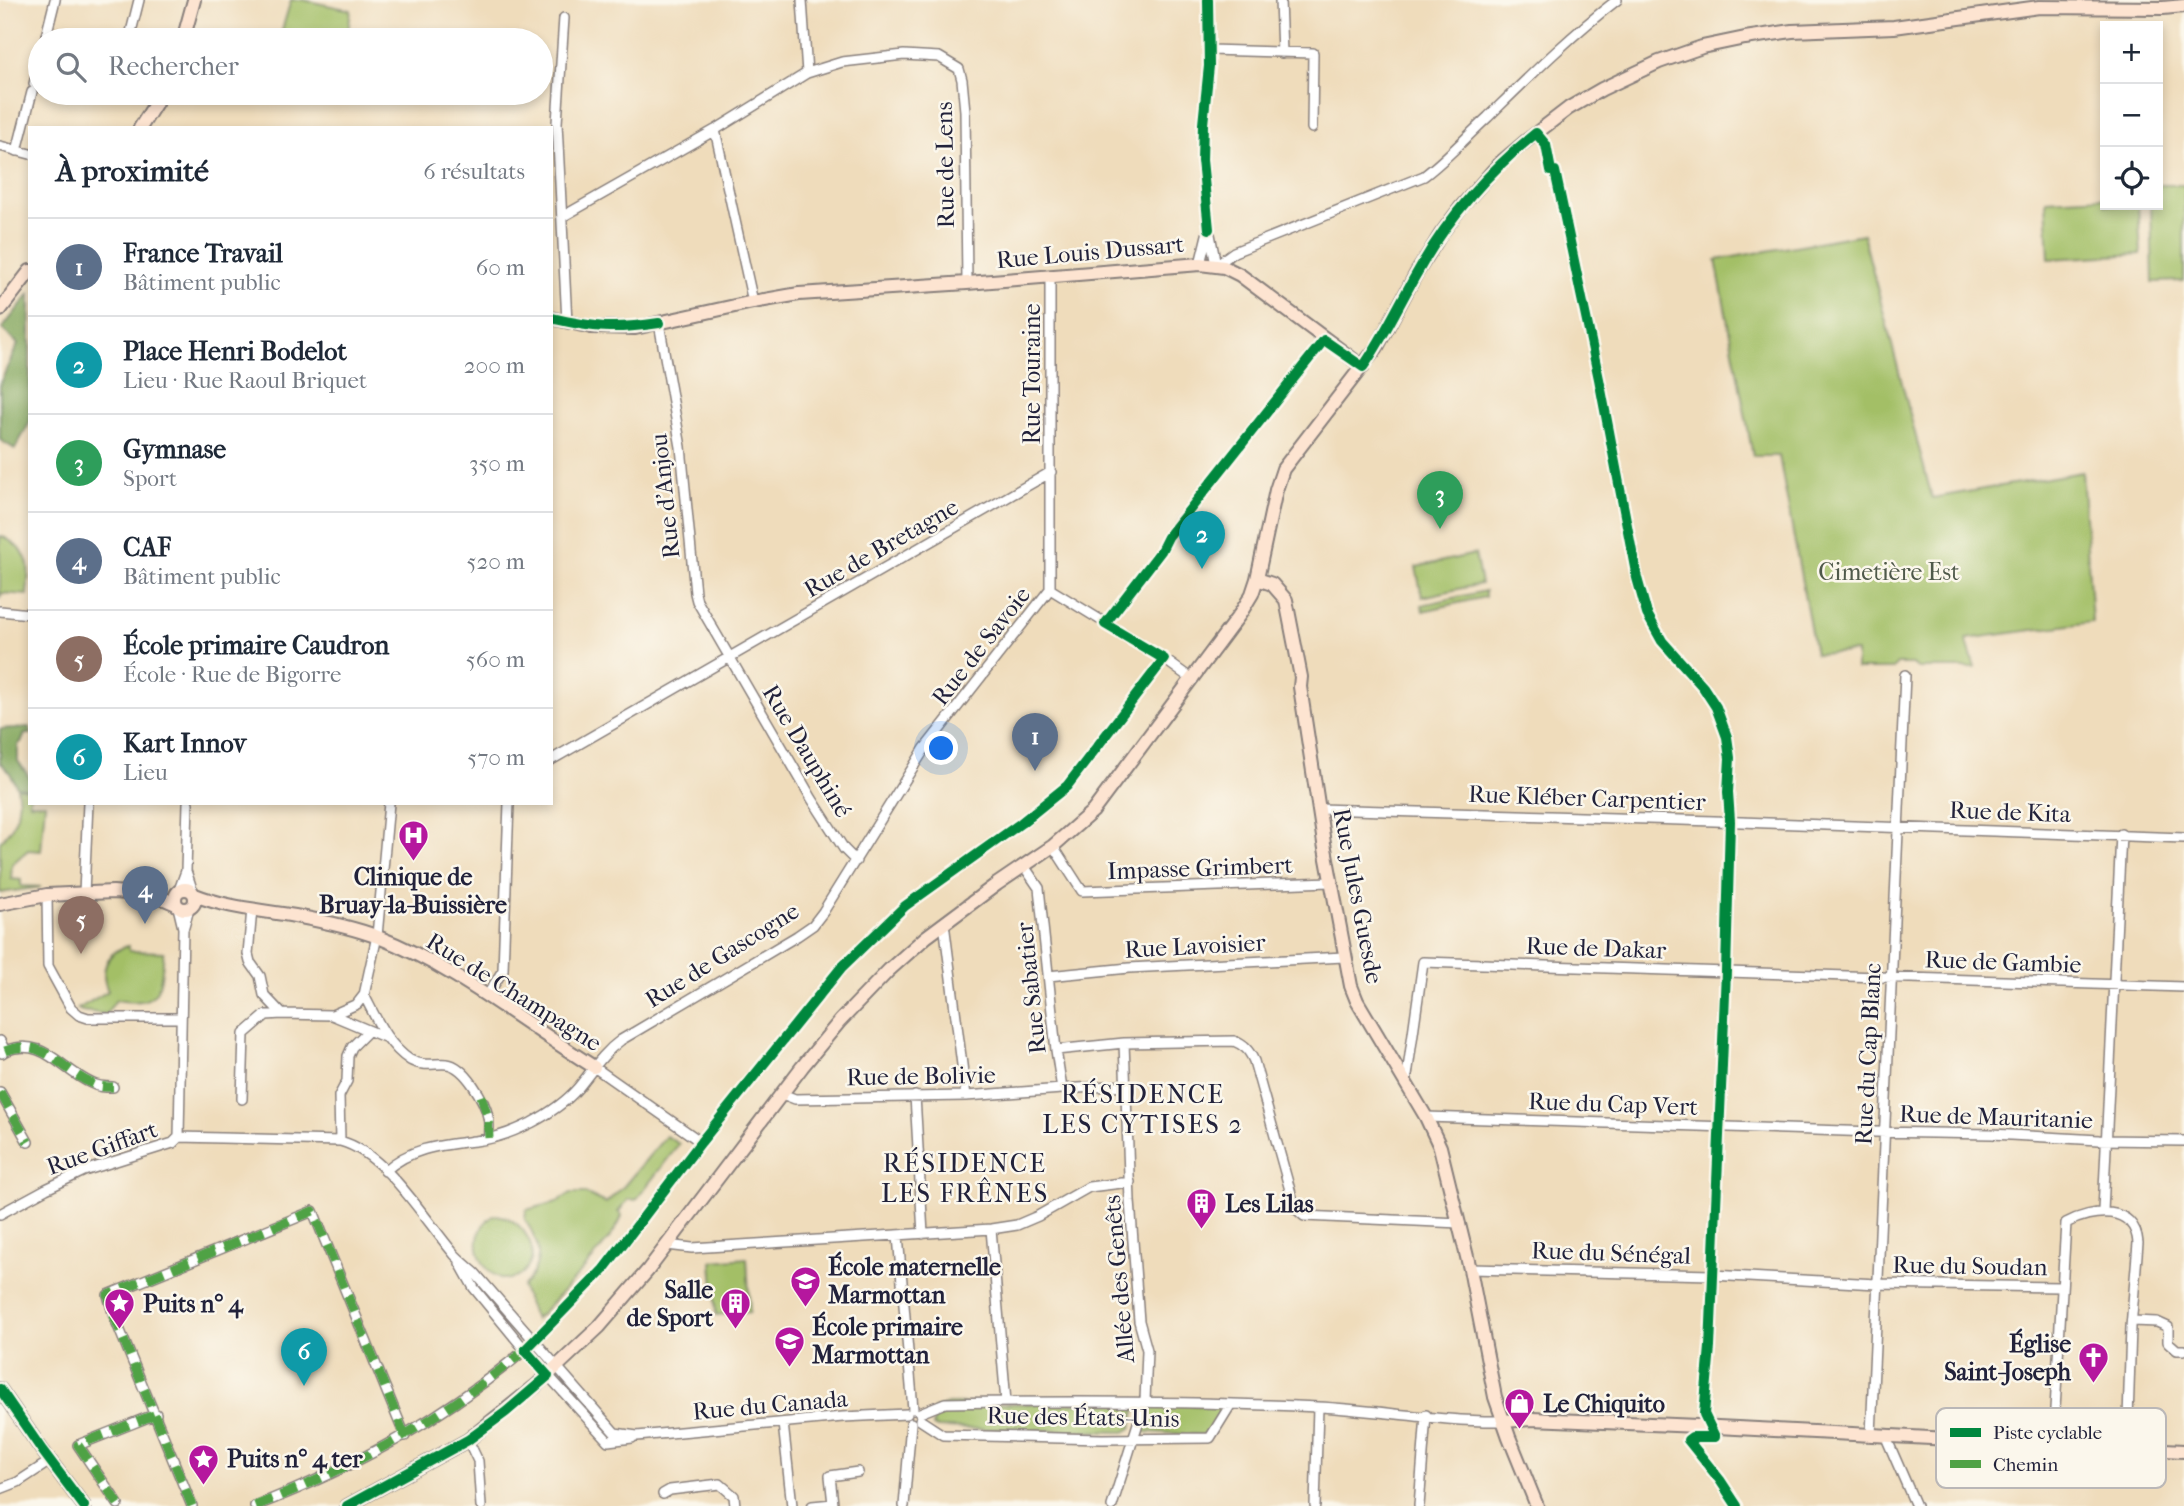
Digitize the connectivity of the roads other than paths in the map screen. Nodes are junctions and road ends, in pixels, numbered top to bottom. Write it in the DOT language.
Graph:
graph roads {
  1 [pos="55,0"];
  2 [pos="139,0"];
  3 [pos="194,0"];
  4 [pos="802,0"];
  5 [pos="1208,0"];
  6 [pos="1280,0"];
  7 [pos="1617,0"];
  8 [pos="2184,6"];
  9 [pos="564,18"];
  10 [pos="48,28"];
  11 [pos="132,28"];
  12 [pos="186,28"];
  13 [pos="1209,50"];
  14 [pos="1282,52"];
  15 [pos="807,73"];
  16 [pos="29,105"];
  17 [pos="154,105"];
  18 [pos="141,126"];
  19 [pos="1312,128"];
  20 [pos="715,130"];
  21 [pos="554,136"];
  22 [pos="0,146"];
  23 [pos="17,151"];
  24 [pos="28,154"];
  25 [pos="562,217"];
  26 [pos="1209,229"];
  27 [pos="1200,264"];
  28 [pos="1216,265"];
  29 [pos="28,274"];
  30 [pos="1050,277"];
  31 [pos="967,283"];
  32 [pos="753,302"];
  33 [pos="0,310"];
  34 [pos="553,318"];
  35 [pos="567,322"];
  36 [pos="659,323"];
  37 [pos="1363,367"];
  38 [pos="1051,472"];
  39 [pos="1257,579"];
  40 [pos="1050,589"];
  41 [pos="0,611"];
  42 [pos="28,614"];
  43 [pos="730,657"];
  44 [pos="1164,659"];
  45 [pos="1905,675"];
  46 [pos="1193,680"];
  47 [pos="553,759"];
  48 [pos="88,805"];
  49 [pos="188,805"];
  50 [pos="389,805"];
  51 [pos="509,805"];
  52 [pos="1319,809"];
  53 [pos="1896,827"];
  54 [pos="2121,834"];
  55 [pos="2184,838"];
  56 [pos="1053,846"];
  57 [pos="856,861"];
  58 [pos="1024,866"];
  59 [pos="1330,882"];
  60 [pos="84,893"];
  61 [pos="47,895"];
  62 [pos="185,900"];
  63 [pos="0,904"];
  64 [pos="252,909"];
  65 [pos="944,923"];
  66 [pos="377,936"];
  67 [pos="1344,957"];
  68 [pos="1048,976"];
  69 [pos="1891,978"];
  70 [pos="2114,985"];
  71 [pos="2184,988"];
  72 [pos="364,995"];
  73 [pos="488,996"];
  74 [pos="282,1014"];
  75 [pos="332,1015"];
  76 [pos="180,1018"];
  77 [pos="368,1031"];
  78 [pos="387,1038"];
  79 [pos="0,1041"];
  80 [pos="1124,1043"];
  81 [pos="1056,1050"];
  82 [pos="3,1053"];
  83 [pos="594,1067"];
  84 [pos="1406,1083"];
  85 [pos="1127,1085"];
  86 [pos="113,1087"];
  87 [pos="1062,1089"];
  88 [pos="0,1092"];
  89 [pos="782,1094"];
  90 [pos="915,1096"];
  91 [pos="966,1096"];
  92 [pos="242,1099"];
  93 [pos="1426,1117"];
  94 [pos="1883,1132"];
  95 [pos="178,1136"];
  96 [pos="489,1138"];
  97 [pos="2107,1140"];
  98 [pos="340,1141"];
  99 [pos="2184,1141"];
  100 [pos="28,1142"];
  101 [pos="701,1142"];
  102 [pos="385,1171"];
  103 [pos="1130,1182"];
  104 [pos="2103,1211"];
  105 [pos="0,1214"];
  106 [pos="1460,1223"];
  107 [pos="991,1229"];
  108 [pos="923,1234"];
  109 [pos="898,1236"];
  110 [pos="667,1245"];
  111 [pos="456,1256"];
  112 [pos="1471,1269"];
  113 [pos="1877,1283"];
  114 [pos="2062,1287"];
  115 [pos="2132,1321"];
  116 [pos="534,1342"];
  117 [pos="525,1350"];
  118 [pos="2184,1350"];
  119 [pos="552,1372"];
  120 [pos="0,1389"];
  121 [pos="1145,1401"];
  122 [pos="1006,1402"];
  123 [pos="1231,1404"];
  124 [pos="1318,1407"];
  125 [pos="2055,1408"];
  126 [pos="2129,1408"];
  127 [pos="156,1414"];
  128 [pos="1426,1415"];
  129 [pos="914,1416"];
  130 [pos="1503,1421"];
  131 [pos="783,1423"];
  132 [pos="1871,1435"];
  133 [pos="405,1436"];
  134 [pos="1885,1436"];
  135 [pos="1936,1438"];
  136 [pos="1134,1439"];
  137 [pos="468,1440"];
  138 [pos="2166,1450"];
  139 [pos="2184,1451"];
  140 [pos="50,1461"];
  141 [pos="858,1472"];
  142 [pos="0,1489"];
  143 [pos="663,1494"];
  144 [pos="118,1504"];
  145 [pos="84,1506"];
  146 [pos="192,1506"];
  147 [pos="255,1506"];
  148 [pos="347,1506"];
  149 [pos="481,1506"];
  150 [pos="735,1506"];
  151 [pos="792,1506"];
  152 [pos="812,1506"];
  153 [pos="904,1506"];
  154 [pos="1112,1506"];
  155 [pos="1315,1506"];
  156 [pos="1419,1506"];
  157 [pos="1537,1506"];
  158 [pos="1916,1506"];
  1 -- 10 [label="street"];
  2 -- 11 [label="street"];
  3 -- 12 [label="street"];
  4 -- 15 [label="street"];
  5 -- 13 [label="street"];
  6 -- 14 [label="street"];
  7 -- 28 [label="street"];
  8 -- 37 [label="street"];
  9 -- 21 [label="street"];
  13 -- 14 [label="street"];
  13 -- 26 [label="street"];
  14 -- 19 [label="street"];
  15 -- 20 [label="street"];
  15 -- 31 [label="street, Rue de Lens"];
  16 -- 23 [label="street"];
  17 -- 18 [label="street"];
  20 -- 25 [label="street"];
  20 -- 32 [label="street"];
  21 -- 25 [label="street"];
  22 -- 23 [label="street"];
  23 -- 24 [label="street"];
  25 -- 35 [label="street"];
  26 -- 27 [label="street"];
  26 -- 28 [label="street"];
  27 -- 28 [label="street, Rue Louis Dussart"];
  27 -- 30 [label="street, Rue Louis Dussart"];
  28 -- 37 [label="street, Rue Louis Dussart"];
  29 -- 33 [label="street"];
  30 -- 31 [label="street, Rue Louis Dussart"];
  30 -- 38 [label="street, Rue Touraine"];
  31 -- 32 [label="street, Rue Louis Dussart"];
  32 -- 36 [label="street, Rue Louis Dussart"];
  34 -- 35 [label="street, Rue Louis Dussart"];
  35 -- 36 [label="street, Rue Louis Dussart"];
  36 -- 43 [label="street, Rue d'Anjou"];
  37 -- 39 [label="street"];
  38 -- 40 [label="street, Rue de Savoie"];
  38 -- 43 [label="street, Rue de Bretagne"];
  39 -- 46 [label="street"];
  39 -- 52 [label="street, Rue Jules Guesde"];
  40 -- 44 [label="street"];
  40 -- 57 [label="street, Rue de Savoie"];
  41 -- 42 [label="street"];
  43 -- 47 [label="street, Rue de Bretagne"];
  43 -- 57 [label="street, Rue Dauphiné"];
  44 -- 46 [label="street"];
  44 -- 101 [label="street"];
  45 -- 53 [label="street, Rue du Cap Blanc"];
  46 -- 56 [label="street"];
  48 -- 60 [label="street"];
  49 -- 62 [label="street"];
  50 -- 66 [label="street"];
  51 -- 73 [label="street"];
  52 -- 53 [label="street, Rue Kléber Carpentier"];
  52 -- 59 [label="street, Rue Jules Guesde"];
  53 -- 54 [label="street, Rue de Kita"];
  53 -- 69 [label="street, Rue du Cap Blanc"];
  54 -- 55 [label="street, Rue de Kita"];
  54 -- 70 [label="street"];
  56 -- 58 [label="street"];
  56 -- 59 [label="street, Impasse Grimbert"];
  57 -- 83 [label="street, Rue de Gascogne"];
  58 -- 65 [label="street"];
  58 -- 68 [label="street, Rue Sabatier"];
  59 -- 67 [label="street, Rue Jules Guesde"];
  60 -- 61 [label="street, Rue de Champagne"];
  60 -- 62 [label="street, Rue de Champagne"];
  61 -- 63 [label="street, Rue de Champagne"];
  61 -- 76 [label="street"];
  62 -- 64 [label="street, Rue de Champagne"];
  62 -- 76 [label="street"];
  64 -- 66 [label="street, Rue de Champagne"];
  64 -- 74 [label="street"];
  65 -- 89 [label="street"];
  65 -- 91 [label="street"];
  66 -- 72 [label="street"];
  66 -- 73 [label="street, Rue de Champagne"];
  67 -- 68 [label="street, Rue Lavoisier"];
  67 -- 84 [label="street, Rue Jules Guesde"];
  68 -- 81 [label="street, Rue Sabatier"];
  69 -- 70 [label="street, Rue de Gambie"];
  69 -- 84 [label="street, Rue de Dakar"];
  69 -- 94 [label="street, Rue du Cap Blanc"];
  70 -- 71 [label="street, Rue de Gambie"];
  70 -- 97 [label="street"];
  72 -- 75 [label="street"];
  72 -- 78 [label="street"];
  73 -- 83 [label="street, Rue de Champagne"];
  74 -- 75 [label="street"];
  74 -- 92 [label="street"];
  75 -- 77 [label="street"];
  76 -- 95 [label="street"];
  77 -- 78 [label="street"];
  77 -- 98 [label="street"];
  78 -- 96 [label="street"];
  79 -- 82 [label="street"];
  80 -- 81 [label="street"];
  80 -- 85 [label="street, Allée des Genêts"];
  80 -- 106 [label="street"];
  81 -- 87 [label="street, Rue Sabatier"];
  82 -- 86 [label="street"];
  83 -- 96 [label="street, Rue de Gascogne"];
  83 -- 101 [label="street, Rue de Champagne"];
  84 -- 93 [label="street, Rue Jules Guesde"];
  85 -- 87 [label="street"];
  85 -- 103 [label="street, Allée des Genêts"];
  87 -- 91 [label="street, Rue de Bolivie"];
  88 -- 100 [label="street"];
  89 -- 90 [label="street, Rue de Bolivie"];
  89 -- 110 [label="street"];
  90 -- 91 [label="street, Rue de Bolivie"];
  90 -- 108 [label="street"];
  93 -- 94 [label="street, Rue du Cap Vert"];
  93 -- 106 [label="street, Rue Jules Guesde"];
  94 -- 97 [label="street, Rue de Mauritanie"];
  94 -- 113 [label="street, Rue du Cap Blanc"];
  95 -- 98 [label="street"];
  95 -- 105 [label="street, Rue Giffart"];
  96 -- 102 [label="street, Rue de Gascogne"];
  97 -- 99 [label="street, Rue de Mauritanie"];
  97 -- 104 [label="street"];
  98 -- 102 [label="street"];
  101 -- 116 [label="street"];
  102 -- 111 [label="street"];
  103 -- 107 [label="street"];
  103 -- 121 [label="street, Allée des Genêts"];
  104 -- 114 [label="street"];
  104 -- 115 [label="street"];
  106 -- 112 [label="street, Rue Jules Guesde"];
  107 -- 108 [label="street"];
  107 -- 122 [label="street"];
  108 -- 109 [label="street"];
  109 -- 110 [label="street"];
  109 -- 129 [label="street"];
  110 -- 119 [label="street"];
  111 -- 116 [label="street"];
  111 -- 117 [label="street"];
  112 -- 113 [label="street, Rue du Sénégal"];
  112 -- 130 [label="street, Rue Jules Guesde"];
  113 -- 114 [label="street, Rue du Soudan"];
  113 -- 132 [label="street, Rue du Cap Blanc"];
  114 -- 125 [label="street"];
  115 -- 118 [label="street"];
  115 -- 126 [label="street"];
  116 -- 119 [label="street"];
  117 -- 119 [label="street"];
  117 -- 133 [label="street"];
  119 -- 131 [label="street, Rue du Canada"];
  119 -- 137 [label="street"];
  120 -- 140 [label="street"];
  121 -- 122 [label="street, Rue des États-Unis"];
  121 -- 123 [label="street, Rue des États-Unis"];
  121 -- 136 [label="street, Allée des Genêts"];
  122 -- 129 [label="street, Rue des États-Unis"];
  123 -- 124 [label="street, Rue des États-Unis"];
  123 -- 136 [label="street, Rue des États-Unis"];
  124 -- 128 [label="street, Rue des États-Unis"];
  124 -- 155 [label="street"];
  127 -- 133 [label="street"];
  127 -- 144 [label="street"];
  127 -- 146 [label="street"];
  128 -- 130 [label="street, Rue des États-Unis"];
  128 -- 156 [label="street"];
  129 -- 131 [label="street, Rue du Canada"];
  129 -- 136 [label="street, Rue des États-Unis"];
  129 -- 153 [label="street"];
  130 -- 132 [label="street"];
  130 -- 157 [label="street, Rue Jules Guesde"];
  131 -- 151 [label="street"];
  132 -- 134 [label="street"];
  133 -- 147 [label="street"];
  134 -- 135 [label="street"];
  134 -- 158 [label="street"];
  136 -- 154 [label="street, Allée des Genêts"];
  137 -- 148 [label="street"];
  137 -- 149 [label="street"];
  138 -- 139 [label="street"];
  140 -- 142 [label="street"];
  140 -- 145 [label="street"];
  141 -- 152 [label="street"];
  143 -- 150 [label="street"];
}
